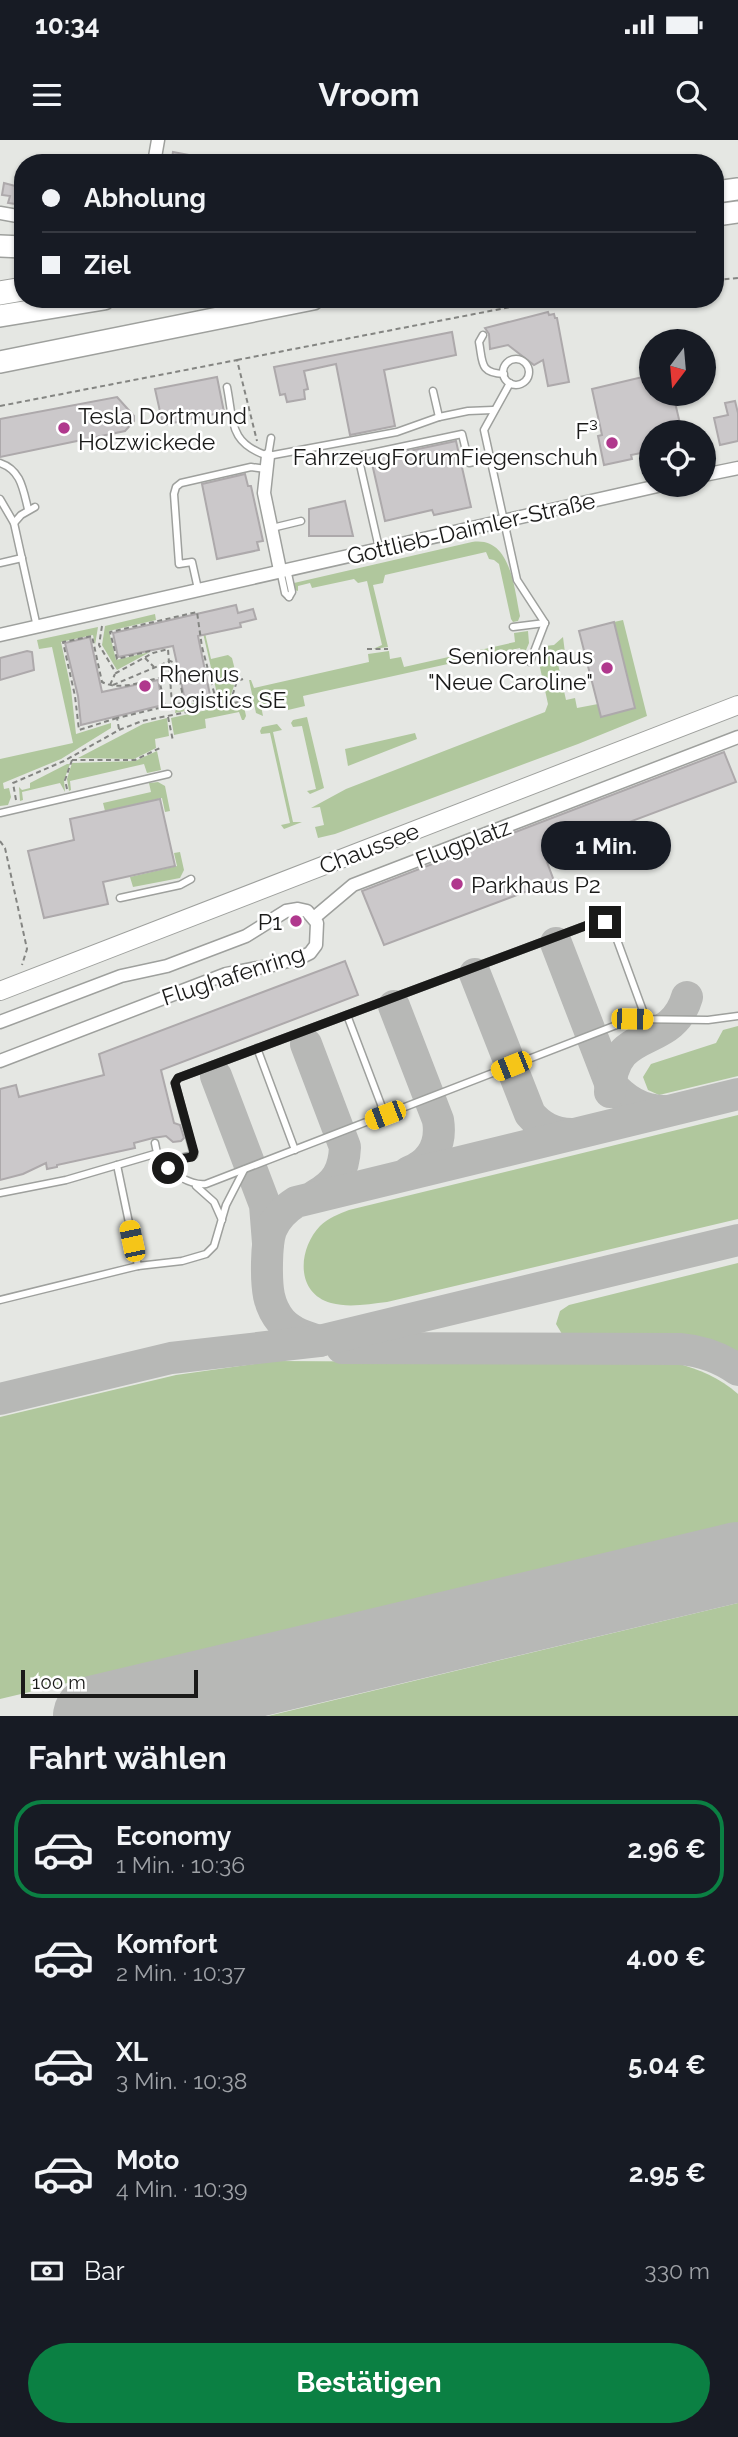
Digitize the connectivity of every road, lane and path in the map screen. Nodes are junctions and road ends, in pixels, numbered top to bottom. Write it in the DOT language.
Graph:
graph roads {
  1 [pos="49,308"];
  2 [pos="268,308"];
  3 [pos="506,308"];
  4 [pos="0,316"];
  5 [pos="483,335"];
  6 [pos="237,360"];
  7 [pos="0,362"];
  8 [pos="504,374"];
  9 [pos="510,383"];
  10 [pos="227,387"];
  11 [pos="433,391"];
  12 [pos="0,406"];
  13 [pos="494,410"];
  14 [pos="439,417"];
  15 [pos="271,438"];
  16 [pos="268,456"];
  17 [pos="490,458"];
  18 [pos="0,463"];
  19 [pos="738,468"];
  20 [pos="267,469"];
  21 [pos="716,473"];
  22 [pos="639,490"];
  23 [pos="0,499"];
  24 [pos="301,521"];
  25 [pos="504,521"];
  26 [pos="14,523"];
  27 [pos="272,528"];
  28 [pos="379,548"];
  29 [pos="22,558"];
  30 [pos="0,563"];
  31 [pos="283,569"];
  32 [pos="198,589"];
  33 [pos="545,623"];
  34 [pos="37,626"];
  35 [pos="102,626"];
  36 [pos="513,628"];
  37 [pos="0,635"];
  38 [pos="367,649"];
  39 [pos="388,649"];
  40 [pos="153,653"];
  41 [pos="145,658"];
  42 [pos="170,661"];
  43 [pos="530,663"];
  44 [pos="154,668"];
  45 [pos="116,673"];
  46 [pos="243,679"];
  47 [pos="109,686"];
  48 [pos="248,700"];
  49 [pos="184,703"];
  50 [pos="230,704"];
  51 [pos="172,705"];
  52 [pos="738,705"];
  53 [pos="165,707"];
  54 [pos="170,715"];
  55 [pos="117,718"];
  56 [pos="119,730"];
  57 [pos="738,737"];
  58 [pos="173,741"];
  59 [pos="162,747"];
  60 [pos="71,759"];
  61 [pos="168,774"];
  62 [pos="68,797"];
  63 [pos="18,808"];
  64 [pos="0,813"];
  65 [pos="0,841"];
  66 [pos="191,879"];
  67 [pos="120,898"];
  68 [pos="315,918"];
  69 [pos="21,969"];
  70 [pos="0,991"];
  71 [pos="346,1015"];
  72 [pos="738,1016"];
  73 [pos="646,1019"];
  74 [pos="0,1023"];
  75 [pos="257,1048"];
  76 [pos="0,1060"];
  77 [pos="385,1115"];
  78 [pos="155,1143"];
  79 [pos="295,1150"];
  80 [pos="158,1153"];
  81 [pos="162,1162"];
  82 [pos="117,1165"];
  83 [pos="244,1170"];
  84 [pos="195,1184"];
  85 [pos="0,1193"];
  86 [pos="222,1220"];
  87 [pos="138,1266"];
  88 [pos="0,1300"];
  1 -- 4 [label="highway"];
  2 -- 7 [label="highway"];
  3 -- 6 [label="path"];
  5 -- 8 [label="lane"];
  6 -- 12 [label="path"];
  6 -- 16 [label="path"];
  8 -- 9 [label="lane"];
  8 -- 9 [label="lane"];
  9 -- 13 [label="lane"];
  10 -- 16 [label="lane"];
  11 -- 14 [label="lane"];
  13 -- 14 [label="lane"];
  13 -- 17 [label="lane"];
  14 -- 16 [label="lane"];
  15 -- 16 [label="lane"];
  16 -- 20 [label="street"];
  17 -- 25 [label="lane"];
  17 -- 28 [label="lane"];
  18 -- 26 [label="lane"];
  19 -- 21 [label="street"];
  20 -- 27 [label="street"];
  20 -- 32 [label="lane"];
  22 -- 25 [label="street, Gottlieb-Daimler-Straße"];
  23 -- 26 [label="lane"];
  24 -- 27 [label="lane"];
  25 -- 28 [label="street, Gottlieb-Daimler-Straße"];
  25 -- 33 [label="lane"];
  26 -- 29 [label="lane"];
  27 -- 31 [label="street"];
  28 -- 31 [label="street, Gottlieb-Daimler-Straße"];
  29 -- 30 [label="lane"];
  29 -- 34 [label="lane"];
  31 -- 32 [label="street, Gottlieb-Daimler-Straße"];
  32 -- 34 [label="street, Gottlieb-Daimler-Straße"];
  33 -- 36 [label="lane"];
  33 -- 43 [label="lane"];
  34 -- 37 [label="street, Gottlieb-Daimler-Straße"];
  35 -- 45 [label="path"];
  38 -- 39 [label="path"];
  40 -- 41 [label="path"];
  40 -- 42 [label="path"];
  40 -- 49 [label="path"];
  41 -- 44 [label="path"];
  41 -- 45 [label="path"];
  42 -- 44 [label="path"];
  42 -- 49 [label="path"];
  42 -- 51 [label="path"];
  44 -- 47 [label="path"];
  45 -- 47 [label="path"];
  46 -- 50 [label="path"];
  47 -- 53 [label="path"];
  47 -- 55 [label="path"];
  48 -- 50 [label="path"];
  49 -- 51 [label="path"];
  50 -- 54 [label="path"];
  51 -- 53 [label="path"];
  51 -- 54 [label="path"];
  52 -- 70 [label="main road, Chaussee"];
  53 -- 55 [label="path"];
  54 -- 56 [label="path"];
  54 -- 58 [label="path"];
  55 -- 56 [label="path"];
  56 -- 60 [label="path"];
  57 -- 68 [label="street, Flugplatz"];
  59 -- 60 [label="path"];
  60 -- 62 [label="path"];
  60 -- 63 [label="path"];
  61 -- 62 [label="lane"];
  62 -- 63 [label="lane"];
  63 -- 64 [label="lane"];
  65 -- 69 [label="path"];
  66 -- 67 [label="lane"];
  68 -- 74 [label="street, Flughafenring"];
  68 -- 76 [label="street, Flughafenring"];
  71 -- 73 [label="lane"];
  71 -- 75 [label="lane"];
  71 -- 77 [label="lane"];
  72 -- 73 [label="lane"];
  73 -- 77 [label="lane"];
  75 -- 79 [label="lane"];
  75 -- 81 [label="lane"];
  77 -- 79 [label="lane"];
  78 -- 80 [label="lane"];
  79 -- 83 [label="lane"];
  80 -- 81 [label="lane"];
  80 -- 82 [label="lane"];
  81 -- 84 [label="lane"];
  82 -- 85 [label="lane"];
  82 -- 87 [label="lane"];
  83 -- 84 [label="lane"];
  83 -- 86 [label="lane"];
  84 -- 86 [label="lane"];
  86 -- 87 [label="lane"];
  87 -- 88 [label="lane"];
}
